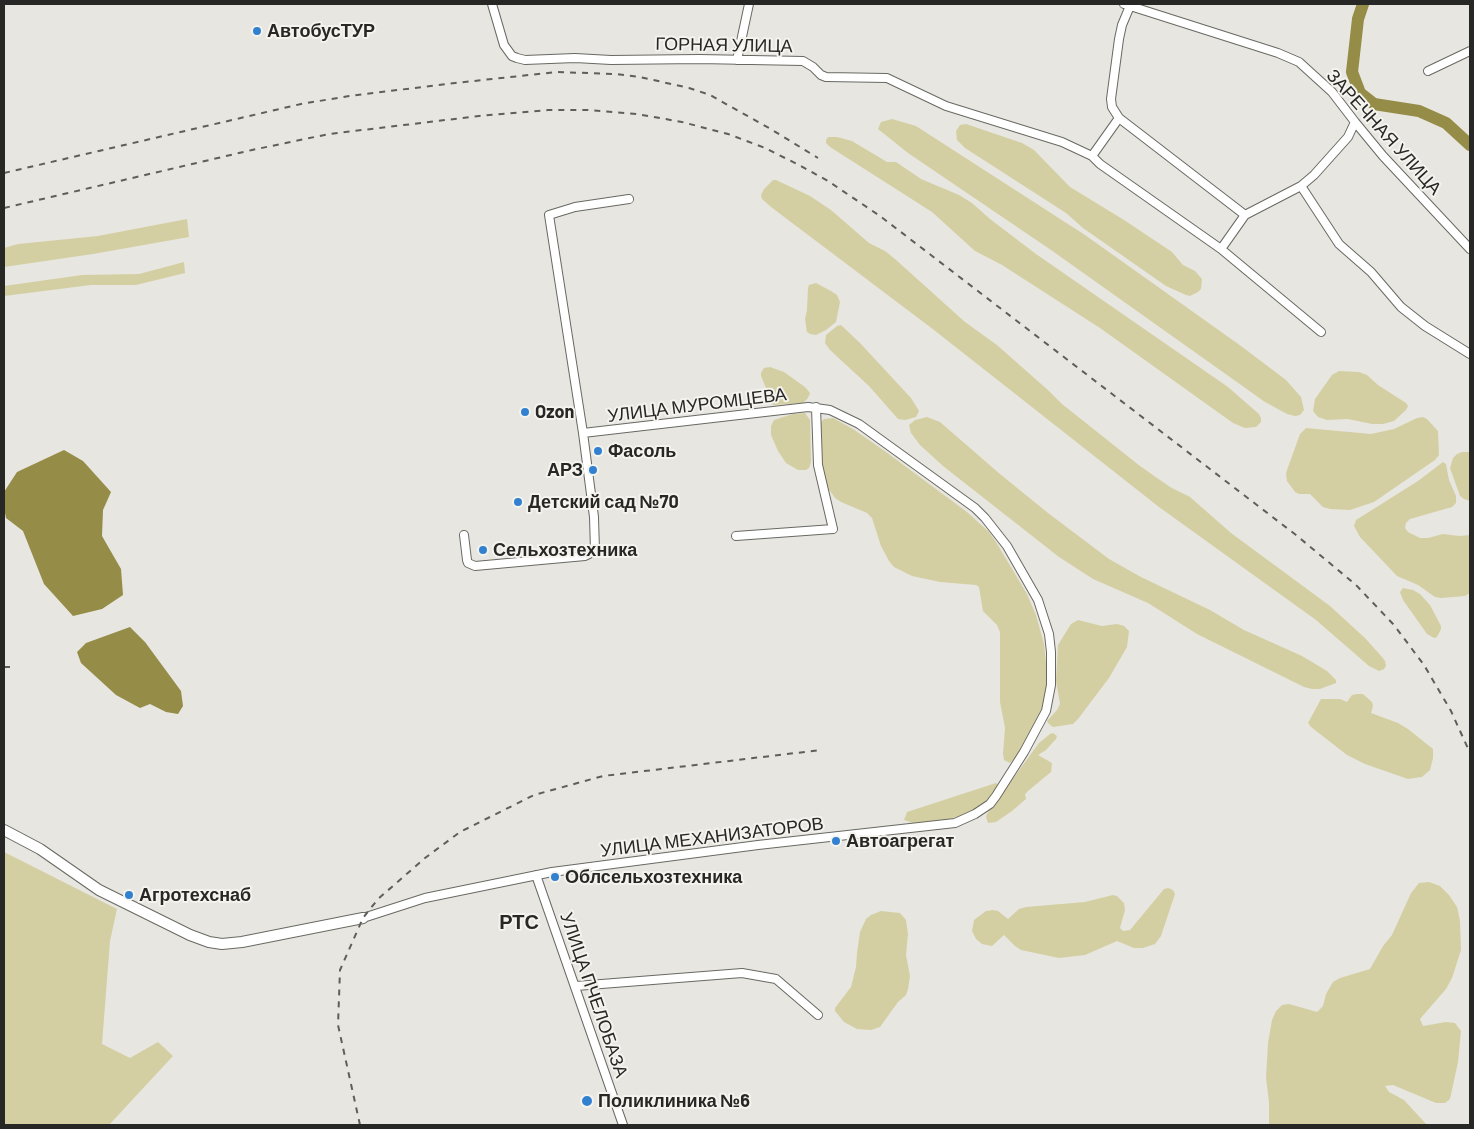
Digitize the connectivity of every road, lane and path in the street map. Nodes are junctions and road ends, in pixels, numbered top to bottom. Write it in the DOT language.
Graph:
graph roads {
  1 [pos="492,4"];
  2 [pos="749,4"];
  3 [pos="1127,5"];
  4 [pos="1470,51"];
  5 [pos="737,60"];
  6 [pos="1428,71"];
  7 [pos="1120,118"];
  8 [pos="1354,122"];
  9 [pos="1092,156"];
  10 [pos="1301,186"];
  11 [pos="628,199"];
  12 [pos="1245,215"];
  13 [pos="1470,249"];
  14 [pos="1221,250"];
  15 [pos="1321,332"];
  16 [pos="1470,354"];
  17 [pos="816,408"];
  18 [pos="583,433"];
  19 [pos="464,535"];
  20 [pos="736,536"];
  21 [pos="4,830"];
  22 [pos="536,875"];
  23 [pos="363,918"];
  24 [pos="576,986"];
  25 [pos="818,1015"];
  26 [pos="623,1125"];
  1 -- 5 [label="street, ГОРНАЯ УЛИЦА"];
  2 -- 5 [label="street"];
  3 -- 7 [label="street"];
  3 -- 8 [label="street, ЗАРЕЧНАЯ УЛИЦА"];
  4 -- 6 [label="street"];
  5 -- 9 [label="street, ГОРНАЯ УЛИЦА"];
  7 -- 9 [label="street"];
  7 -- 12 [label="street"];
  8 -- 10 [label="street"];
  8 -- 13 [label="street, ЗАРЕЧНАЯ УЛИЦА"];
  9 -- 14 [label="street, ГОРНАЯ УЛИЦА"];
  10 -- 12 [label="street"];
  10 -- 16 [label="street"];
  11 -- 18 [label="street"];
  12 -- 14 [label="street"];
  14 -- 15 [label="street, ГОРНАЯ УЛИЦА"];
  17 -- 18 [label="street, УЛИЦА МУРОМЦЕВА"];
  17 -- 20 [label="street"];
  17 -- 22 [label="street, УЛИЦА МЕХАНИЗАТОРОВ"];
  18 -- 19 [label="street"];
  21 -- 23 [label="street"];
  22 -- 23 [label="street, УЛИЦА МЕХАНИЗАТОРОВ"];
  22 -- 24 [label="street, УЛИЦА ПЧЕЛОБАЗА"];
  24 -- 25 [label="street"];
  24 -- 26 [label="street, УЛИЦА ПЧЕЛОБАЗА"];
}
